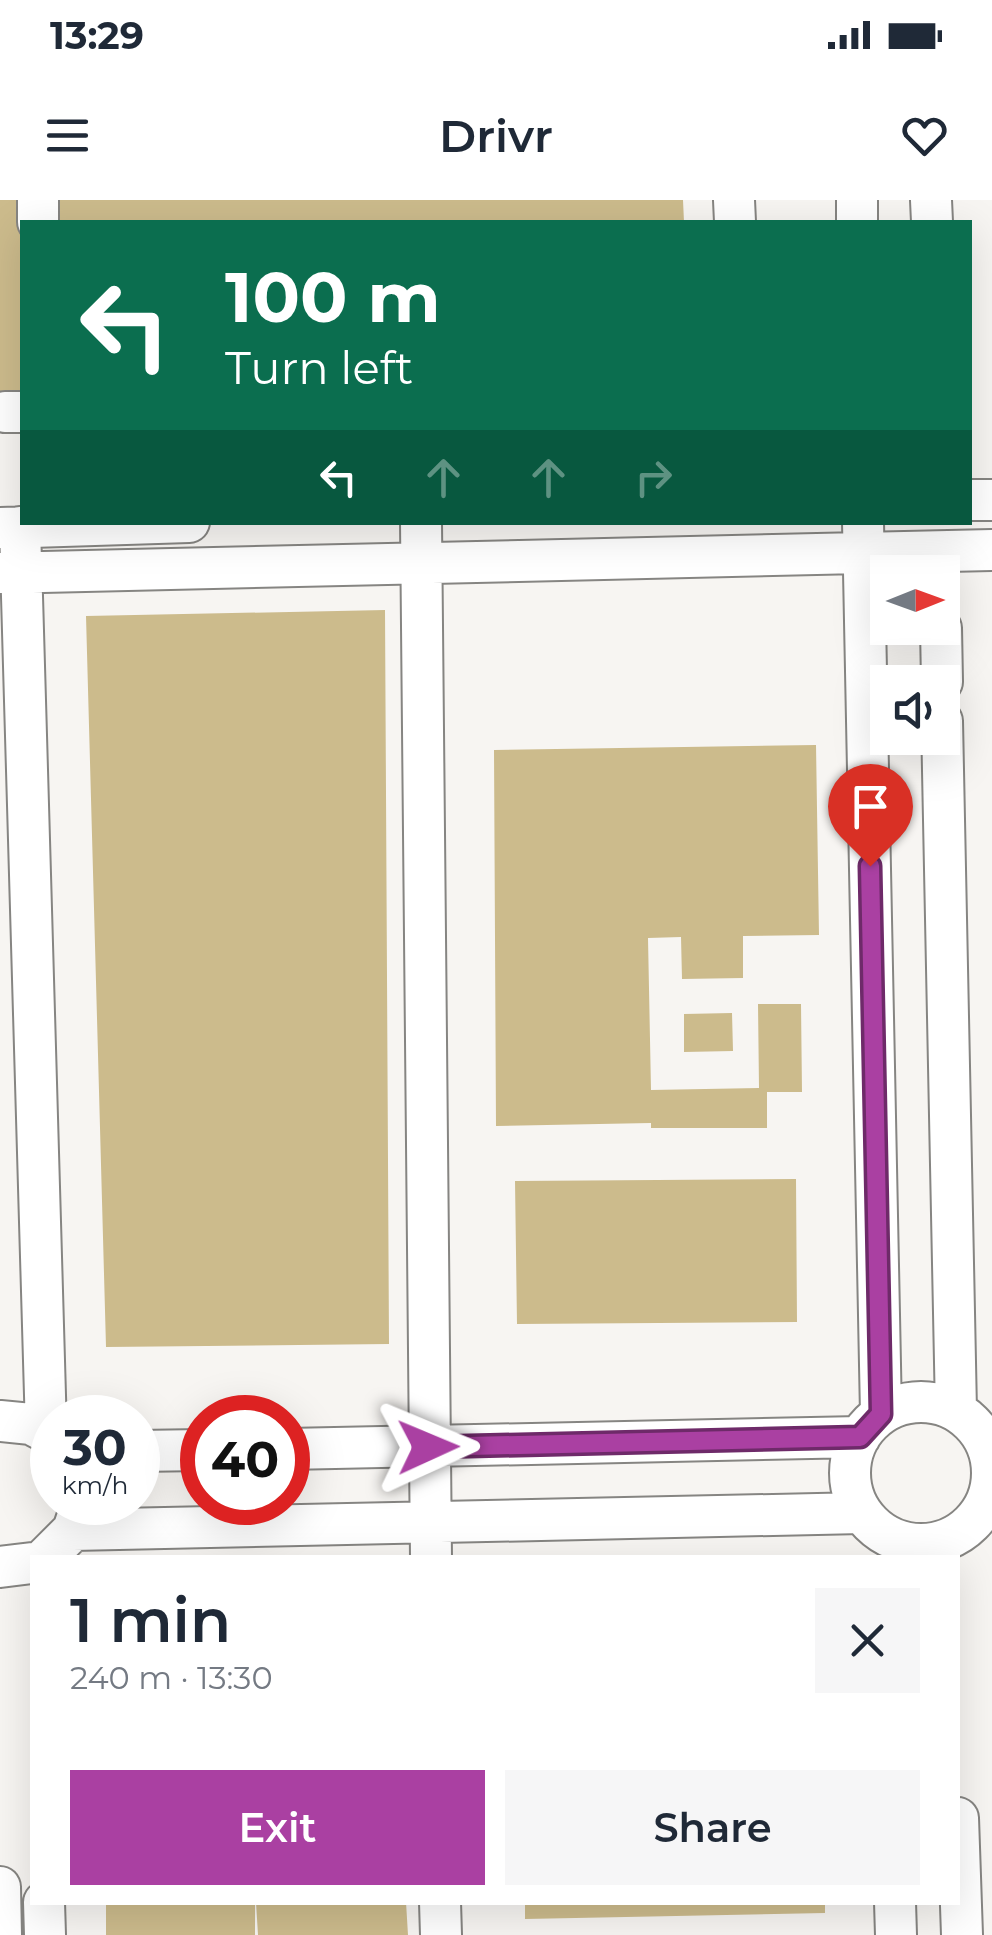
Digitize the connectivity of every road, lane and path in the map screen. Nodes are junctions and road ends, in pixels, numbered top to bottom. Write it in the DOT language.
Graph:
graph roads {
  1 [pos="100,525"];
  2 [pos="421,525"];
  3 [pos="10,528"];
  4 [pos="864,538"];
  5 [pos="939,549"];
  6 [pos="992,550"];
  7 [pos="423,566"];
  8 [pos="11,573"];
  9 [pos="944,755"];
  10 [pos="47,1395"];
  11 [pos="0,1421"];
  12 [pos="870,1426"];
  13 [pos="976,1427"];
  14 [pos="30,1428"];
  15 [pos="428,1447"];
  16 [pos="310,1449"];
  17 [pos="987,1508"];
  18 [pos="66,1530"];
  19 [pos="877,1535"];
  20 [pos="430,1540"];
  21 [pos="947,1548"];
  22 [pos="30,1563"];
  23 [pos="0,1567"];
  24 [pos="960,1876"];
  25 [pos="0,1887"];
  26 [pos="44,1905"];
  27 [pos="440,1905"];
  28 [pos="894,1905"];
  29 [pos="2,1935"];
  30 [pos="45,1935"];
  31 [pos="441,1935"];
  32 [pos="896,1935"];
  33 [pos="962,1935"];
  1 -- 3 [label="street"];
  2 -- 7 [label="street"];
  3 -- 8 [label="street"];
  4 -- 5 [label="street"];
  4 -- 7 [label="street"];
  4 -- 12 [label="street"];
  5 -- 6 [label="street"];
  7 -- 8 [label="street"];
  7 -- 15 [label="street"];
  8 -- 10 [label="street"];
  9 -- 13 [label="street"];
  11 -- 14 [label="street"];
  12 -- 13 [label="street"];
  12 -- 15 [label="street"];
  12 -- 19 [label="street"];
  13 -- 17 [label="street"];
  15 -- 16 [label="street"];
  15 -- 20 [label="street"];
  17 -- 21 [label="street"];
  18 -- 20 [label="street"];
  19 -- 20 [label="street"];
  19 -- 21 [label="street"];
  22 -- 23 [label="street"];
  24 -- 33 [label="street"];
  25 -- 29 [label="street"];
  26 -- 30 [label="street"];
  27 -- 31 [label="street"];
  28 -- 32 [label="street"];
}
